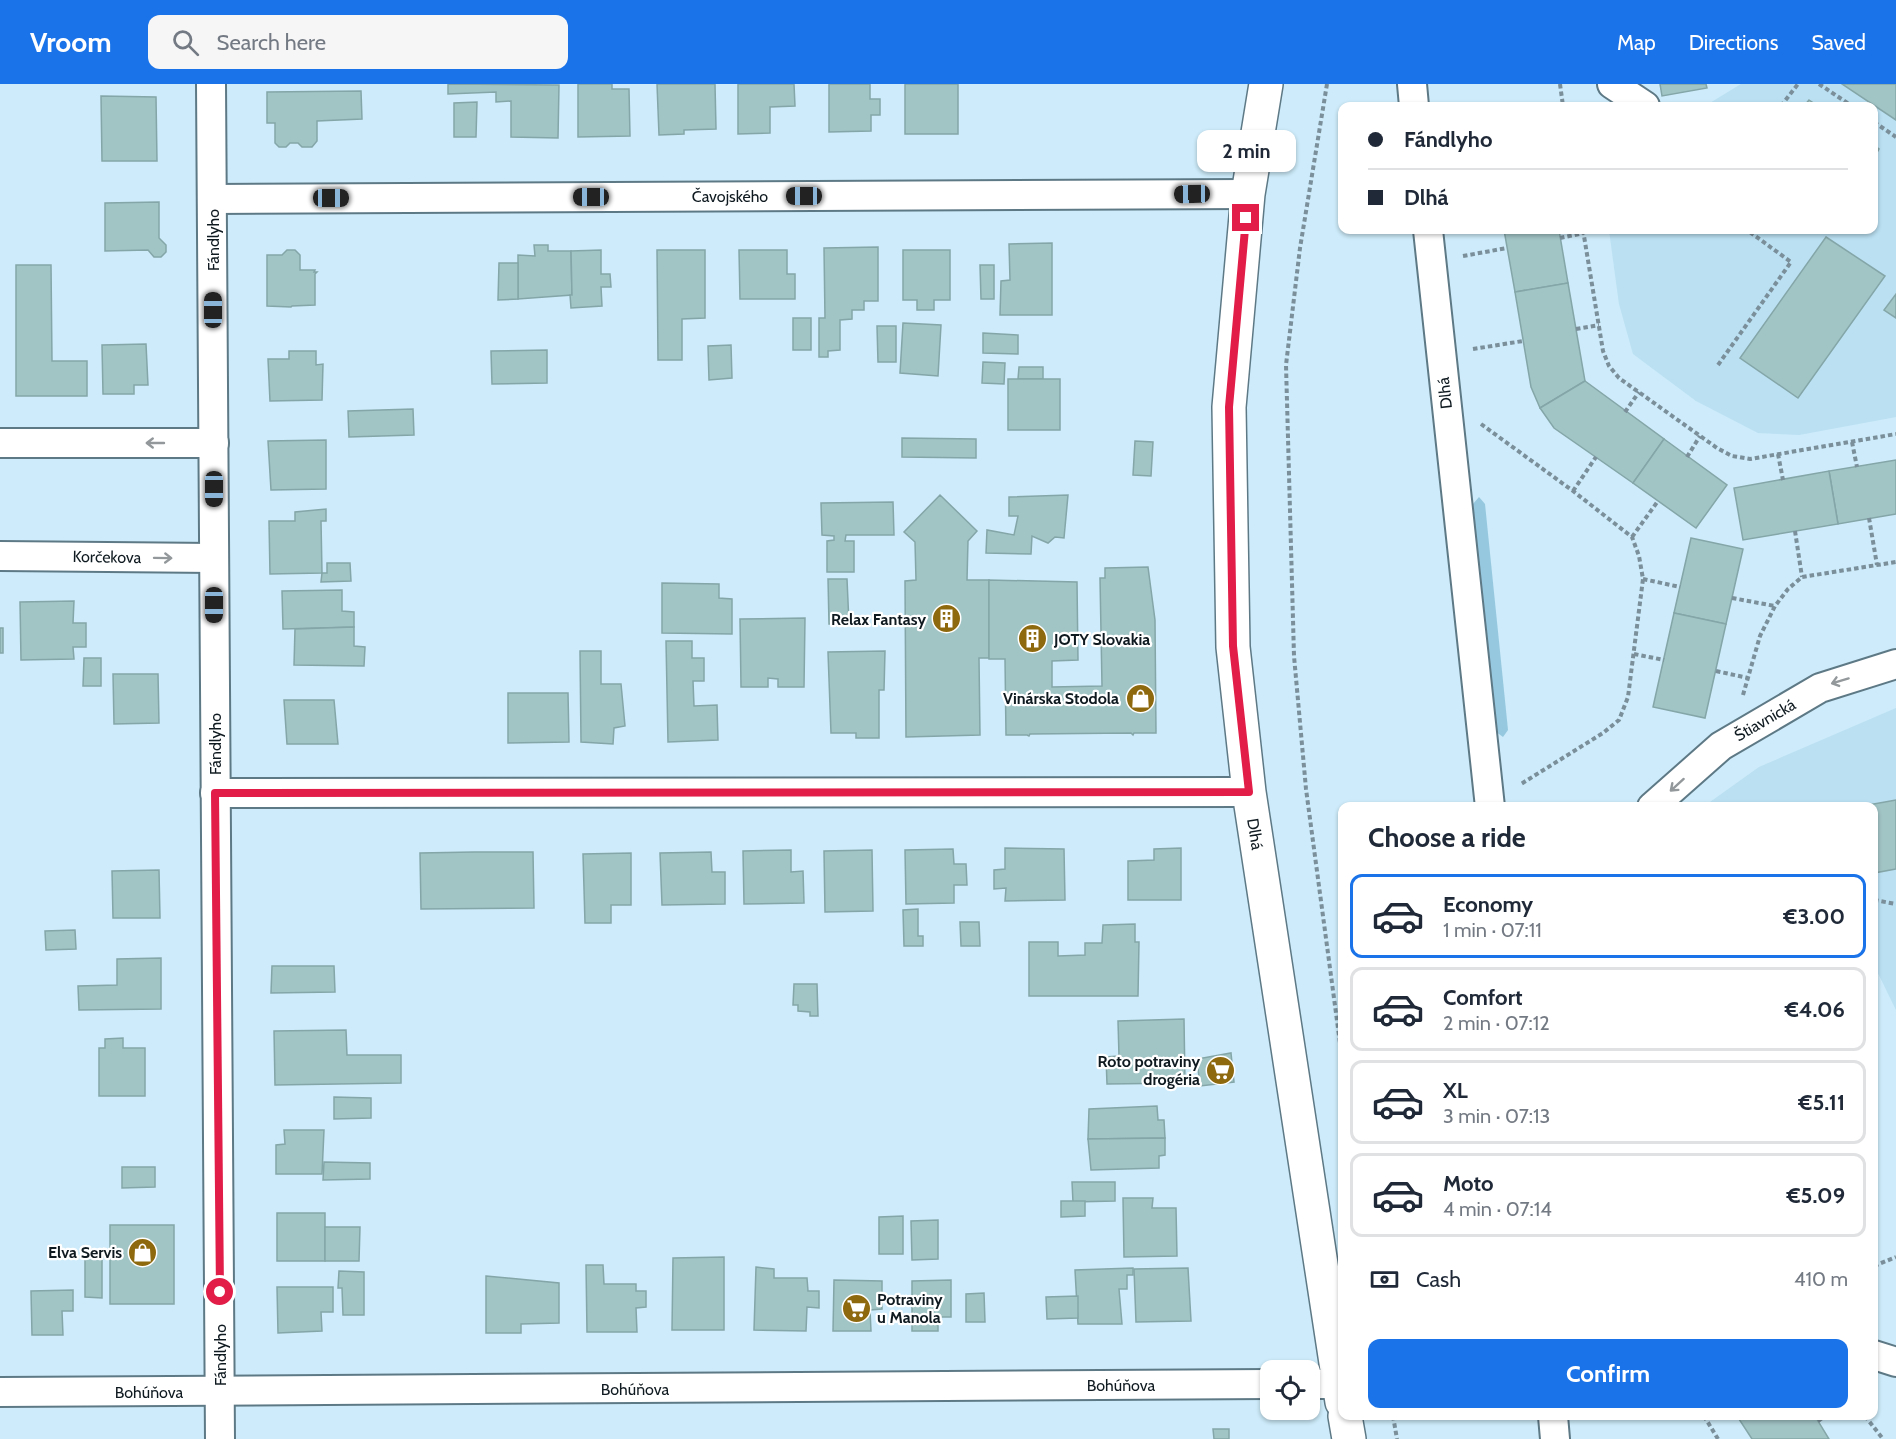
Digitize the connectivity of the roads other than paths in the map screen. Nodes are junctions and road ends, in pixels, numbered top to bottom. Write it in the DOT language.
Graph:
graph roads {
  1 [pos="211,84"];
  2 [pos="1266,84"];
  3 [pos="1412,84"];
  4 [pos="1612,84"];
  5 [pos="1414,102"];
  6 [pos="1639,102"];
  7 [pos="1248,194"];
  8 [pos="212,199"];
  9 [pos="1428,234"];
  10 [pos="0,443"];
  11 [pos="214,443"];
  12 [pos="0,556"];
  13 [pos="214,558"];
  14 [pos="1896,664"];
  15 [pos="1249,792"];
  16 [pos="215,793"];
  17 [pos="1489,802"];
  18 [pos="1658,802"];
  19 [pos="1878,1356"];
  20 [pos="1896,1362"];
  21 [pos="1260,1384"];
  22 [pos="1330,1390"];
  23 [pos="0,1392"];
  24 [pos="221,1392"];
  25 [pos="1346,1420"];
  26 [pos="1553,1420"];
  27 [pos="220,1439"];
  28 [pos="1349,1439"];
  29 [pos="1555,1439"];
  1 -- 8 [label="street, Fándlyho"];
  2 -- 7 [label="street, Dlhá"];
  3 -- 5 [label="street"];
  4 -- 6 [label="street"];
  7 -- 8 [label="street, Čavojského"];
  7 -- 15 [label="street, Dlhá"];
  8 -- 11 [label="street, Fándlyho"];
  9 -- 17 [label="street, Dlhá"];
  11 -- 10 [label="street, one-way"];
  11 -- 13 [label="street, Fándlyho"];
  12 -- 13 [label="street, Korčekova, one-way"];
  13 -- 16 [label="street, Fándlyho"];
  14 -- 18 [label="street, Štiavnická, one-way"];
  15 -- 16 [label="street"];
  15 -- 22 [label="street, Dlhá"];
  16 -- 24 [label="street, Fándlyho"];
  19 -- 20 [label="street"];
  21 -- 24 [label="street, Bohúňova"];
  23 -- 24 [label="street, Bohúňova"];
  24 -- 27 [label="street, Fándlyho"];
  25 -- 28 [label="street"];
  26 -- 29 [label="street"];
}
